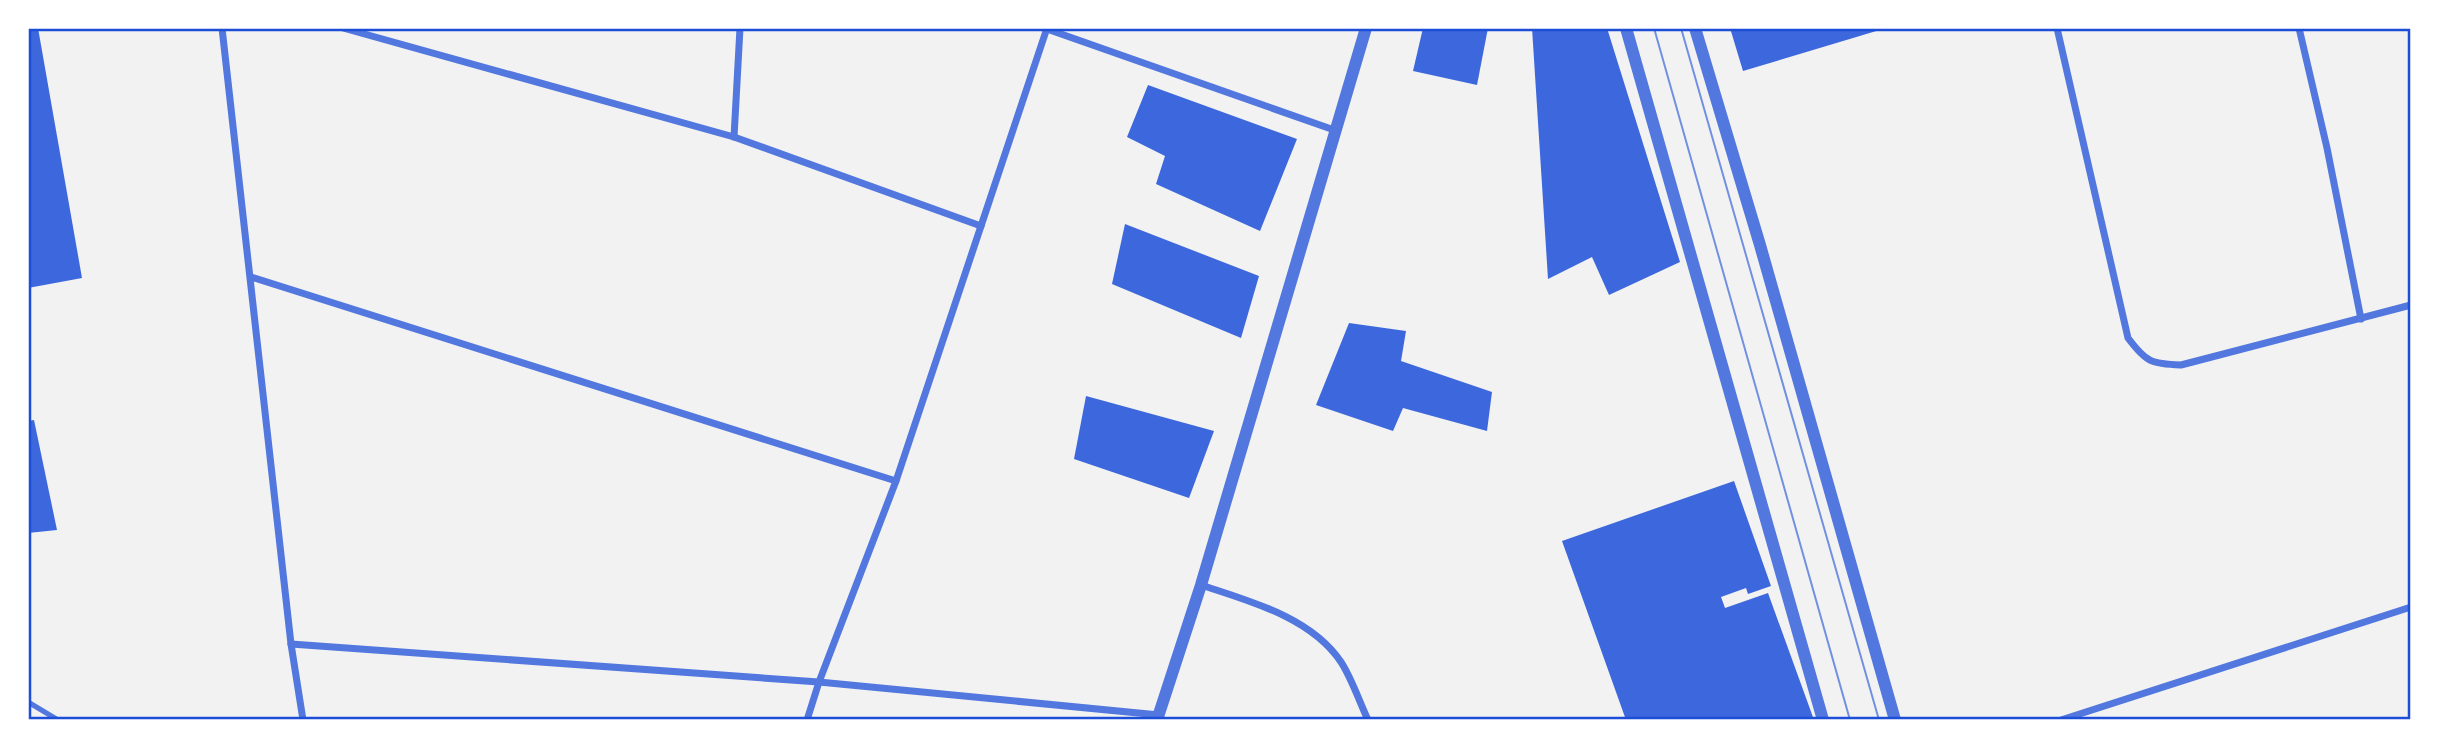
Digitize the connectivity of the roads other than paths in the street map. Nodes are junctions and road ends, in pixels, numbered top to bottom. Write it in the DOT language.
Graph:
graph roads {
  1 [pos="222,28"];
  2 [pos="343,28"];
  3 [pos="740,28"];
  4 [pos="1046,28"];
  5 [pos="1366,28"];
  6 [pos="1626,28"];
  7 [pos="1695,28"];
  8 [pos="2057,28"];
  9 [pos="2299,28"];
  10 [pos="1337,131"];
  11 [pos="734,137"];
  12 [pos="981,226"];
  13 [pos="251,277"];
  14 [pos="2411,305"];
  15 [pos="2361,319"];
  16 [pos="896,481"];
  17 [pos="1201,585"];
  18 [pos="2411,607"];
  19 [pos="291,644"];
  20 [pos="819,682"];
  21 [pos="28,702"];
  22 [pos="1158,717"];
  23 [pos="58,720"];
  24 [pos="303,720"];
  25 [pos="807,720"];
  26 [pos="1368,720"];
  27 [pos="1823,720"];
  28 [pos="1895,720"];
  29 [pos="2061,720"];
  1 -- 13 [label="street"];
  2 -- 11 [label="street"];
  3 -- 11 [label="street"];
  4 -- 10 [label="street"];
  4 -- 12 [label="street"];
  5 -- 10 [label="street"];
  6 -- 27 [label="street"];
  7 -- 28 [label="street"];
  8 -- 15 [label="street"];
  9 -- 15 [label="street"];
  10 -- 17 [label="street"];
  11 -- 12 [label="street"];
  12 -- 16 [label="street"];
  13 -- 16 [label="street"];
  13 -- 19 [label="street"];
  14 -- 15 [label="street"];
  16 -- 20 [label="street"];
  17 -- 22 [label="street"];
  17 -- 26 [label="street"];
  18 -- 29 [label="street"];
  19 -- 20 [label="street"];
  19 -- 24 [label="street"];
  20 -- 22 [label="street"];
  20 -- 25 [label="street"];
  21 -- 23 [label="lane"];
}
